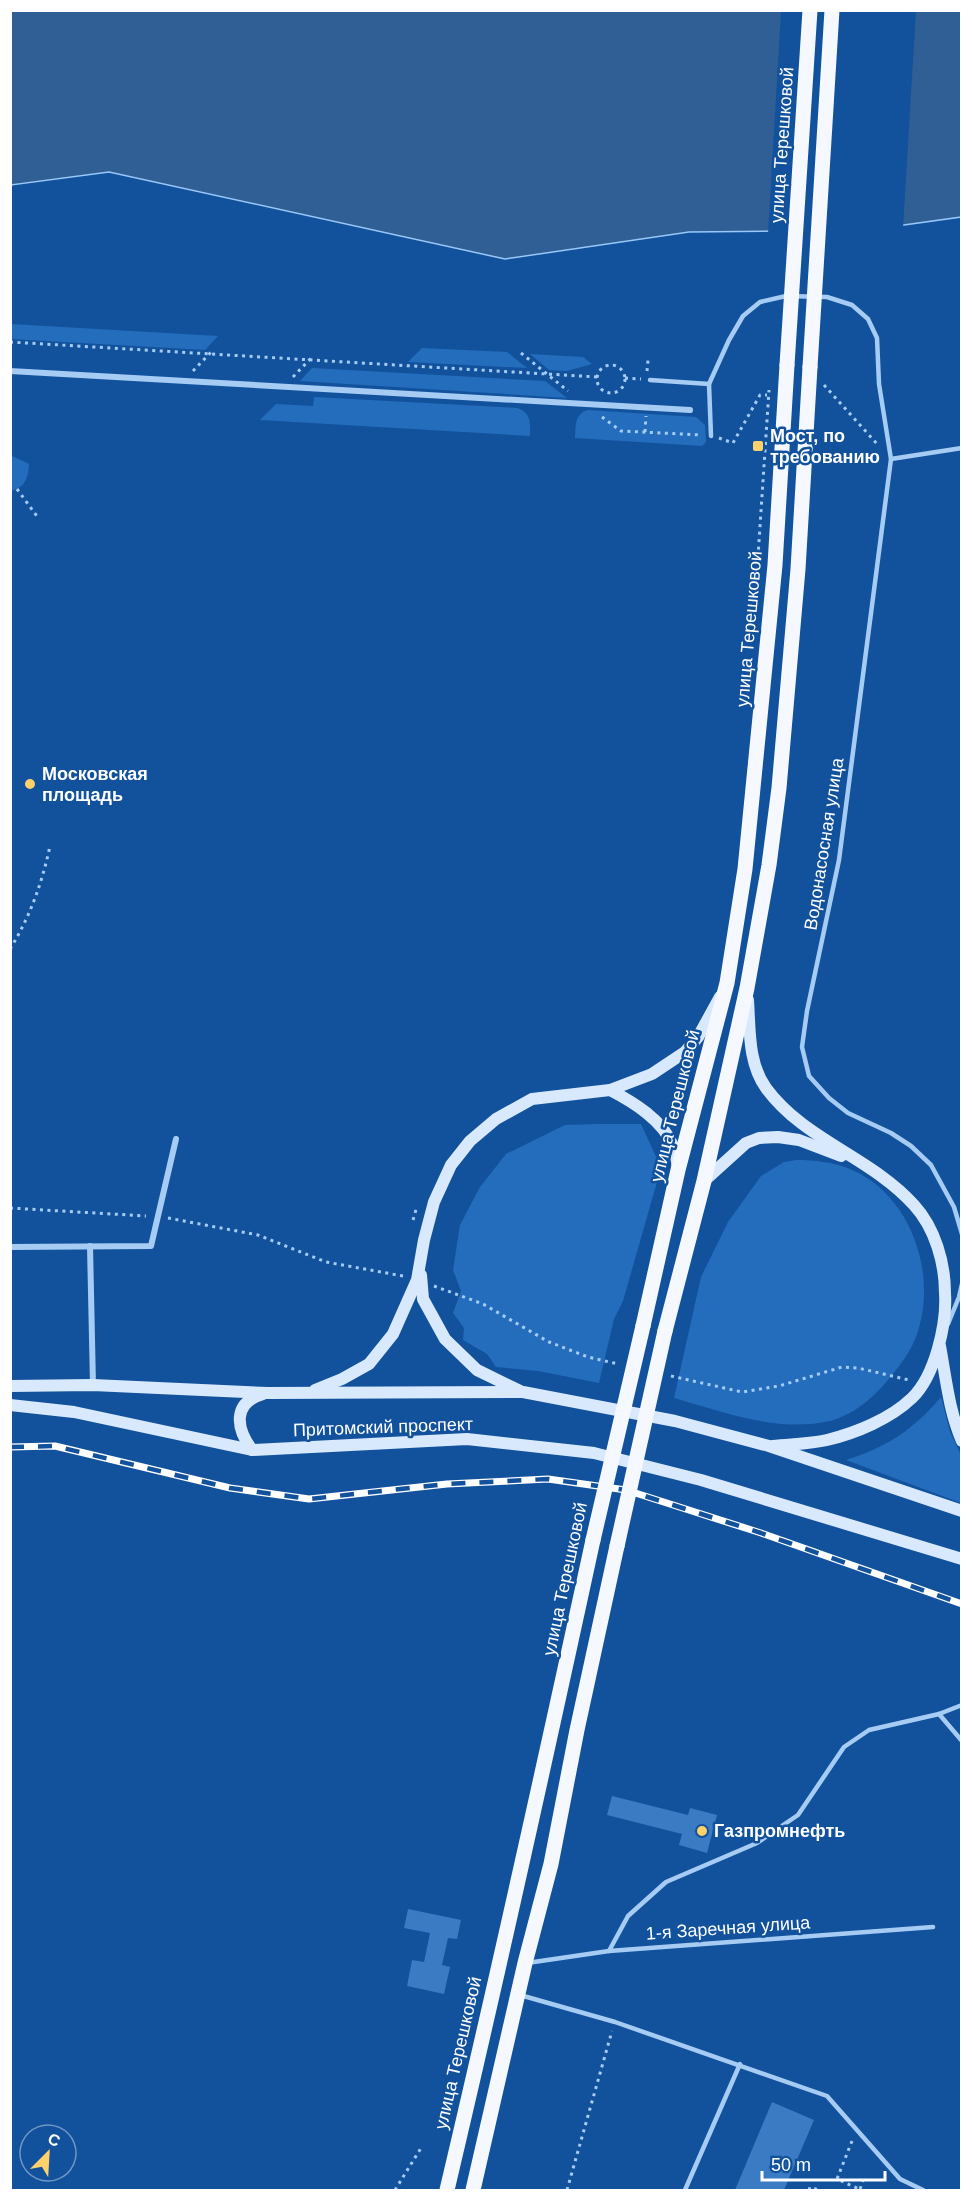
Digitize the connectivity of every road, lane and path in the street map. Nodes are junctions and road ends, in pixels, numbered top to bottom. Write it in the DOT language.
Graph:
graph roads {
  1 [pos="810,10"];
  2 [pos="832,10"];
  3 [pos="10,342"];
  4 [pos="10,370"];
  5 [pos="597,377"];
  6 [pos="625,378"];
  7 [pos="650,380"];
  8 [pos="709,384"];
  9 [pos="809,384"];
  10 [pos="690,410"];
  11 [pos="711,436"];
  12 [pos="733,443"];
  13 [pos="962,448"];
  14 [pos="891,459"];
  15 [pos="17,489"];
  16 [pos="39,519"];
  17 [pos="755,593"];
  18 [pos="50,846"];
  19 [pos="10,949"];
  20 [pos="727,982"];
  21 [pos="747,988"];
  22 [pos="610,1090"];
  23 [pos="176,1139"];
  24 [pos="864,1165"];
  25 [pos="678,1170"];
  26 [pos="705,1181"];
  27 [pos="419,1202"];
  28 [pos="10,1208"];
  29 [pos="158,1217"];
  30 [pos="413,1222"];
  31 [pos="962,1234"];
  32 [pos="90,1246"];
  33 [pos="10,1247"];
  34 [pos="405,1265"];
  35 [pos="420,1268"];
  36 [pos="962,1284"];
  37 [pos="940,1345"];
  38 [pos="93,1385"];
  39 [pos="10,1386"];
  40 [pos="523,1392"];
  41 [pos="267,1393"];
  42 [pos="305,1393"];
  43 [pos="10,1405"];
  44 [pos="962,1441"];
  45 [pos="769,1446"];
  46 [pos="252,1450"];
  47 [pos="962,1510"];
  48 [pos="962,1559"];
  49 [pos="962,1705"];
  50 [pos="939,1714"];
  51 [pos="962,1741"];
  52 [pos="933,1927"];
  53 [pos="609,1950"];
  54 [pos="525,1963"];
  55 [pos="518,1994"];
  56 [pos="615,2022"];
  57 [pos="740,2064"];
  58 [pos="852,2141"];
  59 [pos="421,2148"];
  60 [pos="863,2181"];
  61 [pos="395,2190"];
  62 [pos="447,2190"];
  63 [pos="473,2190"];
  64 [pos="567,2190"];
  65 [pos="685,2190"];
  66 [pos="809,2190"];
  67 [pos="819,2190"];
  68 [pos="859,2190"];
  69 [pos="923,2190"];
  1 -- 20 [label="main road, улица Терешковой, bridge"];
  2 -- 9 [label="main road, bridge"];
  3 -- 5 [label="path"];
  4 -- 10 [label="street"];
  5 -- 6 [label="path"];
  5 -- 6 [label="path"];
  6 -- 7 [label="path"];
  7 -- 8 [label="lane"];
  8 -- 11 [label="lane"];
  8 -- 14 [label="lane, Водонасосная улица"];
  9 -- 14 [label="path"];
  9 -- 21 [label="main road"];
  12 -- 17 [label="path"];
  13 -- 14 [label="lane"];
  14 -- 31 [label="lane, Водонасосная улица"];
  15 -- 16 [label="path"];
  18 -- 19 [label="path"];
  20 -- 22 [label="main road"];
  20 -- 25 [label="main road, улица Терешковой"];
  21 -- 24 [label="main road"];
  21 -- 26 [label="main road"];
  22 -- 25 [label="main road"];
  22 -- 35 [label="main road"];
  23 -- 29 [label="street"];
  24 -- 26 [label="main road"];
  24 -- 37 [label="main road"];
  25 -- 62 [label="main road, улица Терешковой, bridge"];
  26 -- 54 [label="main road, bridge"];
  27 -- 30 [label="path"];
  28 -- 29 [label="path"];
  29 -- 32 [label="street"];
  29 -- 34 [label="path"];
  32 -- 33 [label="street"];
  32 -- 38 [label="street"];
  35 -- 40 [label="main road"];
  35 -- 42 [label="main road"];
  36 -- 37 [label="lane"];
  37 -- 44 [label="main road"];
  37 -- 45 [label="main road"];
  38 -- 39 [label="main road, Притомский проспект"];
  38 -- 41 [label="main road, Притомский проспект"];
  40 -- 42 [label="main road, Притомский проспект"];
  40 -- 45 [label="main road, Притомский проспект"];
  41 -- 42 [label="main road, Притомский проспект"];
  41 -- 46 [label="main road"];
  43 -- 46 [label="main road, Притомский проспект"];
  45 -- 47 [label="main road, Притомский проспект"];
  46 -- 48 [label="main road, Притомский проспект"];
  49 -- 50 [label="lane"];
  50 -- 51 [label="lane"];
  50 -- 53 [label="lane"];
  52 -- 53 [label="lane, 1-я Заречная улица"];
  53 -- 54 [label="lane, 1-я Заречная улица"];
  54 -- 55 [label="main road"];
  55 -- 56 [label="lane"];
  55 -- 63 [label="main road"];
  56 -- 57 [label="lane"];
  56 -- 64 [label="path"];
  57 -- 65 [label="lane"];
  57 -- 69 [label="lane"];
  58 -- 68 [label="path"];
  59 -- 61 [label="path"];
  60 -- 68 [label="path"];
  66 -- 67 [label="path"];
}
